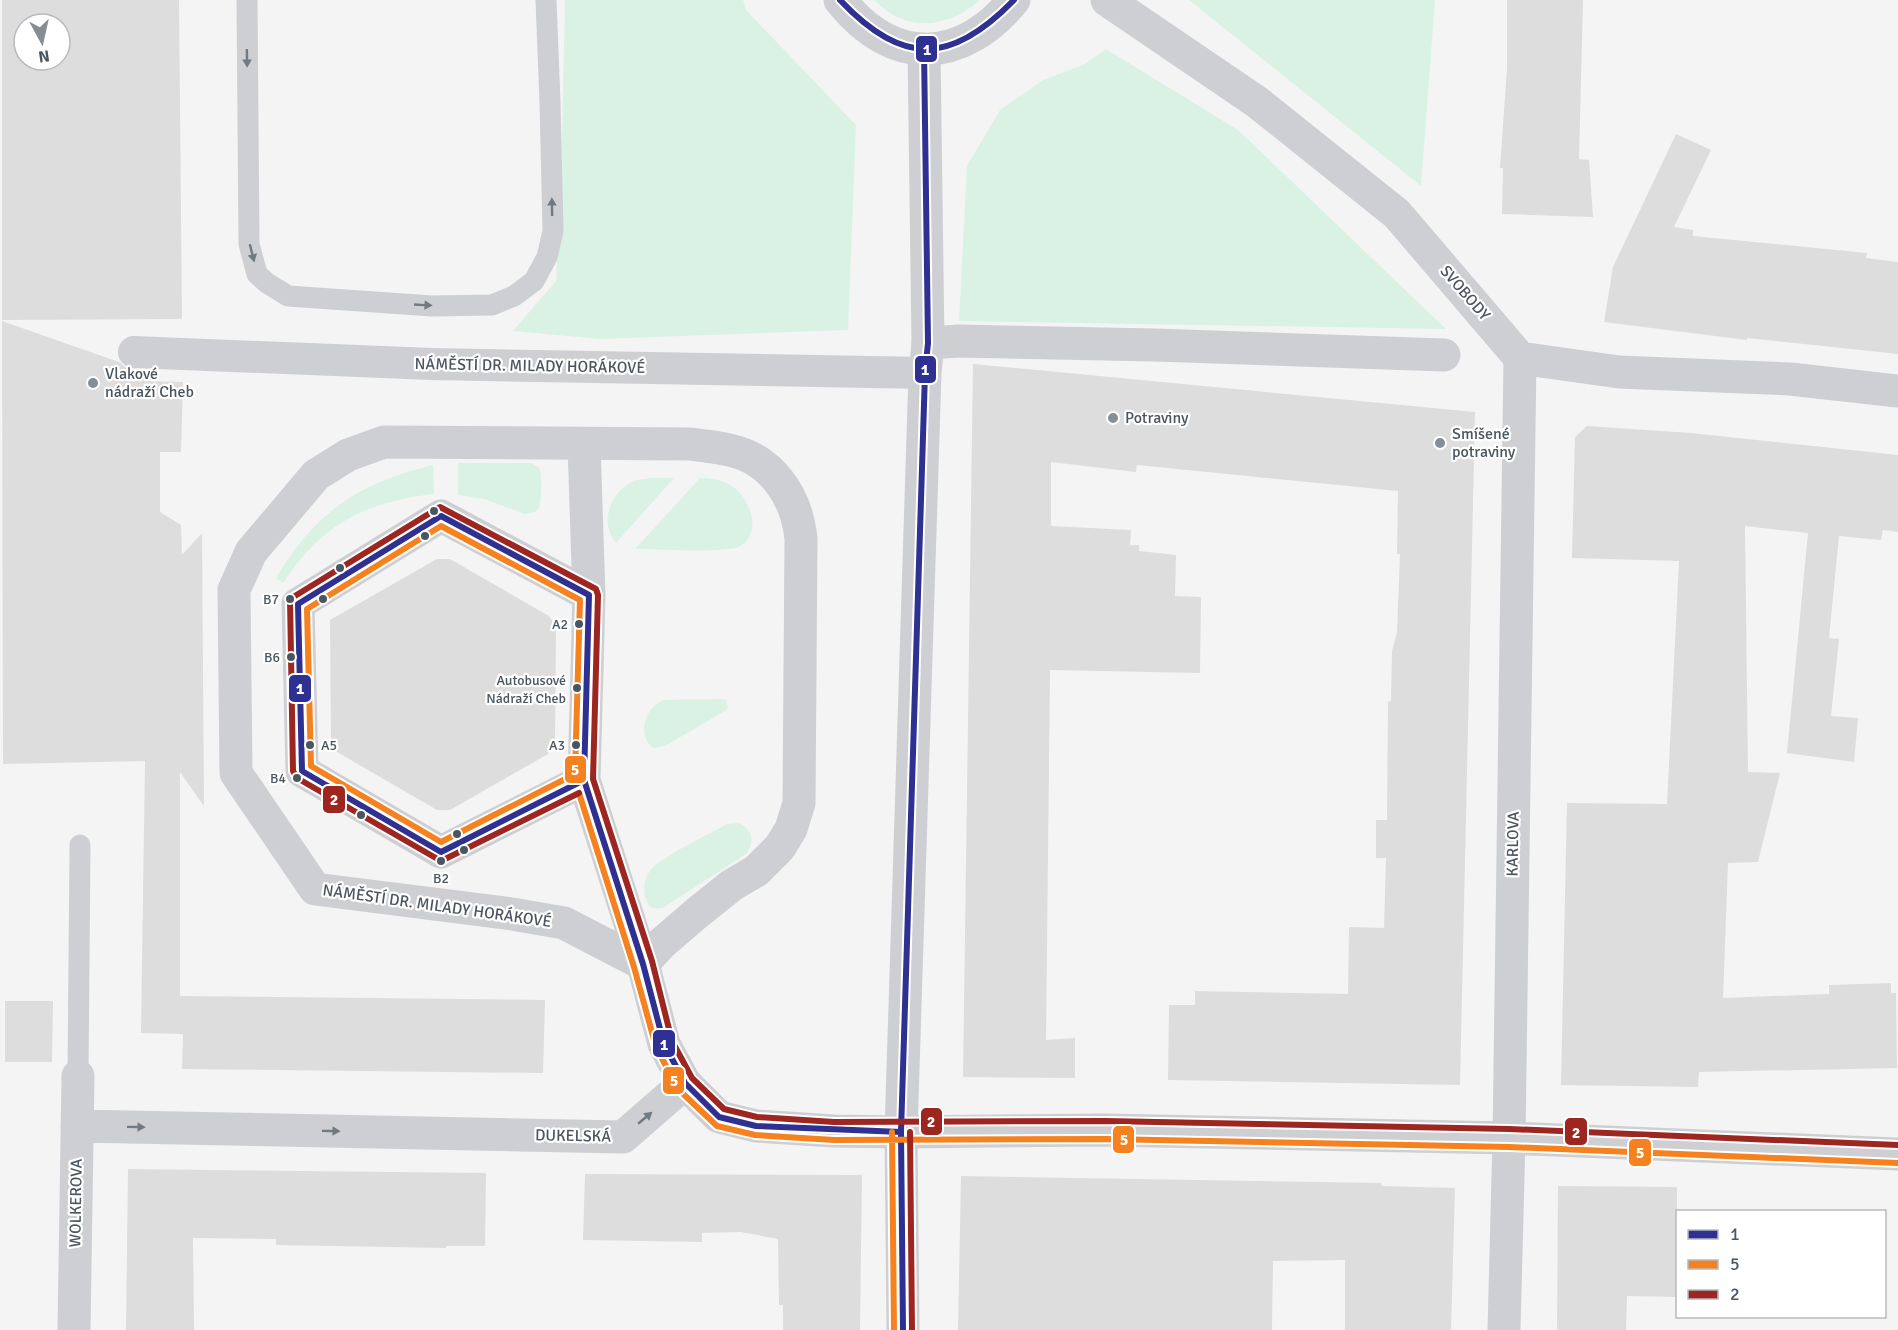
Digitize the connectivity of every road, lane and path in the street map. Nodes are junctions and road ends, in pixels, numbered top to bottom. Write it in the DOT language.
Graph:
graph roads {
  1 [pos="247,0"];
  2 [pos="546,0"];
  3 [pos="840,0"];
  4 [pos="1014,0"];
  5 [pos="1107,0"];
  6 [pos="924,49"];
  7 [pos="135,351"];
  8 [pos="1444,355"];
  9 [pos="926,358"];
  10 [pos="1520,358"];
  11 [pos="1898,391"];
  12 [pos="584,445"];
  13 [pos="589,595"];
  14 [pos="584,780"];
  15 [pos="80,845"];
  16 [pos="643,964"];
  17 [pos="78,1076"];
  18 [pos="685,1083"];
  19 [pos="77,1126"];
  20 [pos="901,1132"];
  21 [pos="1509,1138"];
  22 [pos="1898,1154"];
  23 [pos="74,1330"];
  24 [pos="903,1330"];
  25 [pos="1504,1330"];
  1 -- 2 [label="lane, one-way"];
  3 -- 6 [label="street"];
  4 -- 6 [label="street"];
  5 -- 10 [label="street, SVOBODY"];
  6 -- 9 [label="street"];
  7 -- 9 [label="street, NÁMĚSTÍ DR. MILADY HORÁKOVÉ"];
  8 -- 9 [label="street"];
  9 -- 20 [label="street"];
  10 -- 11 [label="street"];
  10 -- 21 [label="street, KARLOVA"];
  12 -- 13 [label="street"];
  12 -- 16 [label="street, NÁMĚSTÍ DR. MILADY HORÁKOVÉ"];
  12 -- 16 [label="street, NÁMĚSTÍ DR. MILADY HORÁKOVÉ"];
  13 -- 14 [label="street"];
  13 -- 14 [label="street"];
  14 -- 16 [label="street"];
  15 -- 17 [label="lane"];
  16 -- 18 [label="street"];
  17 -- 19 [label="street, WOLKEROVA"];
  19 -- 18 [label="street, DUKELSKÁ, one-way"];
  18 -- 20 [label="street"];
  19 -- 23 [label="street, WOLKEROVA"];
  20 -- 21 [label="street"];
  20 -- 24 [label="street"];
  21 -- 22 [label="street"];
  21 -- 25 [label="street, KARLOVA"];
}
